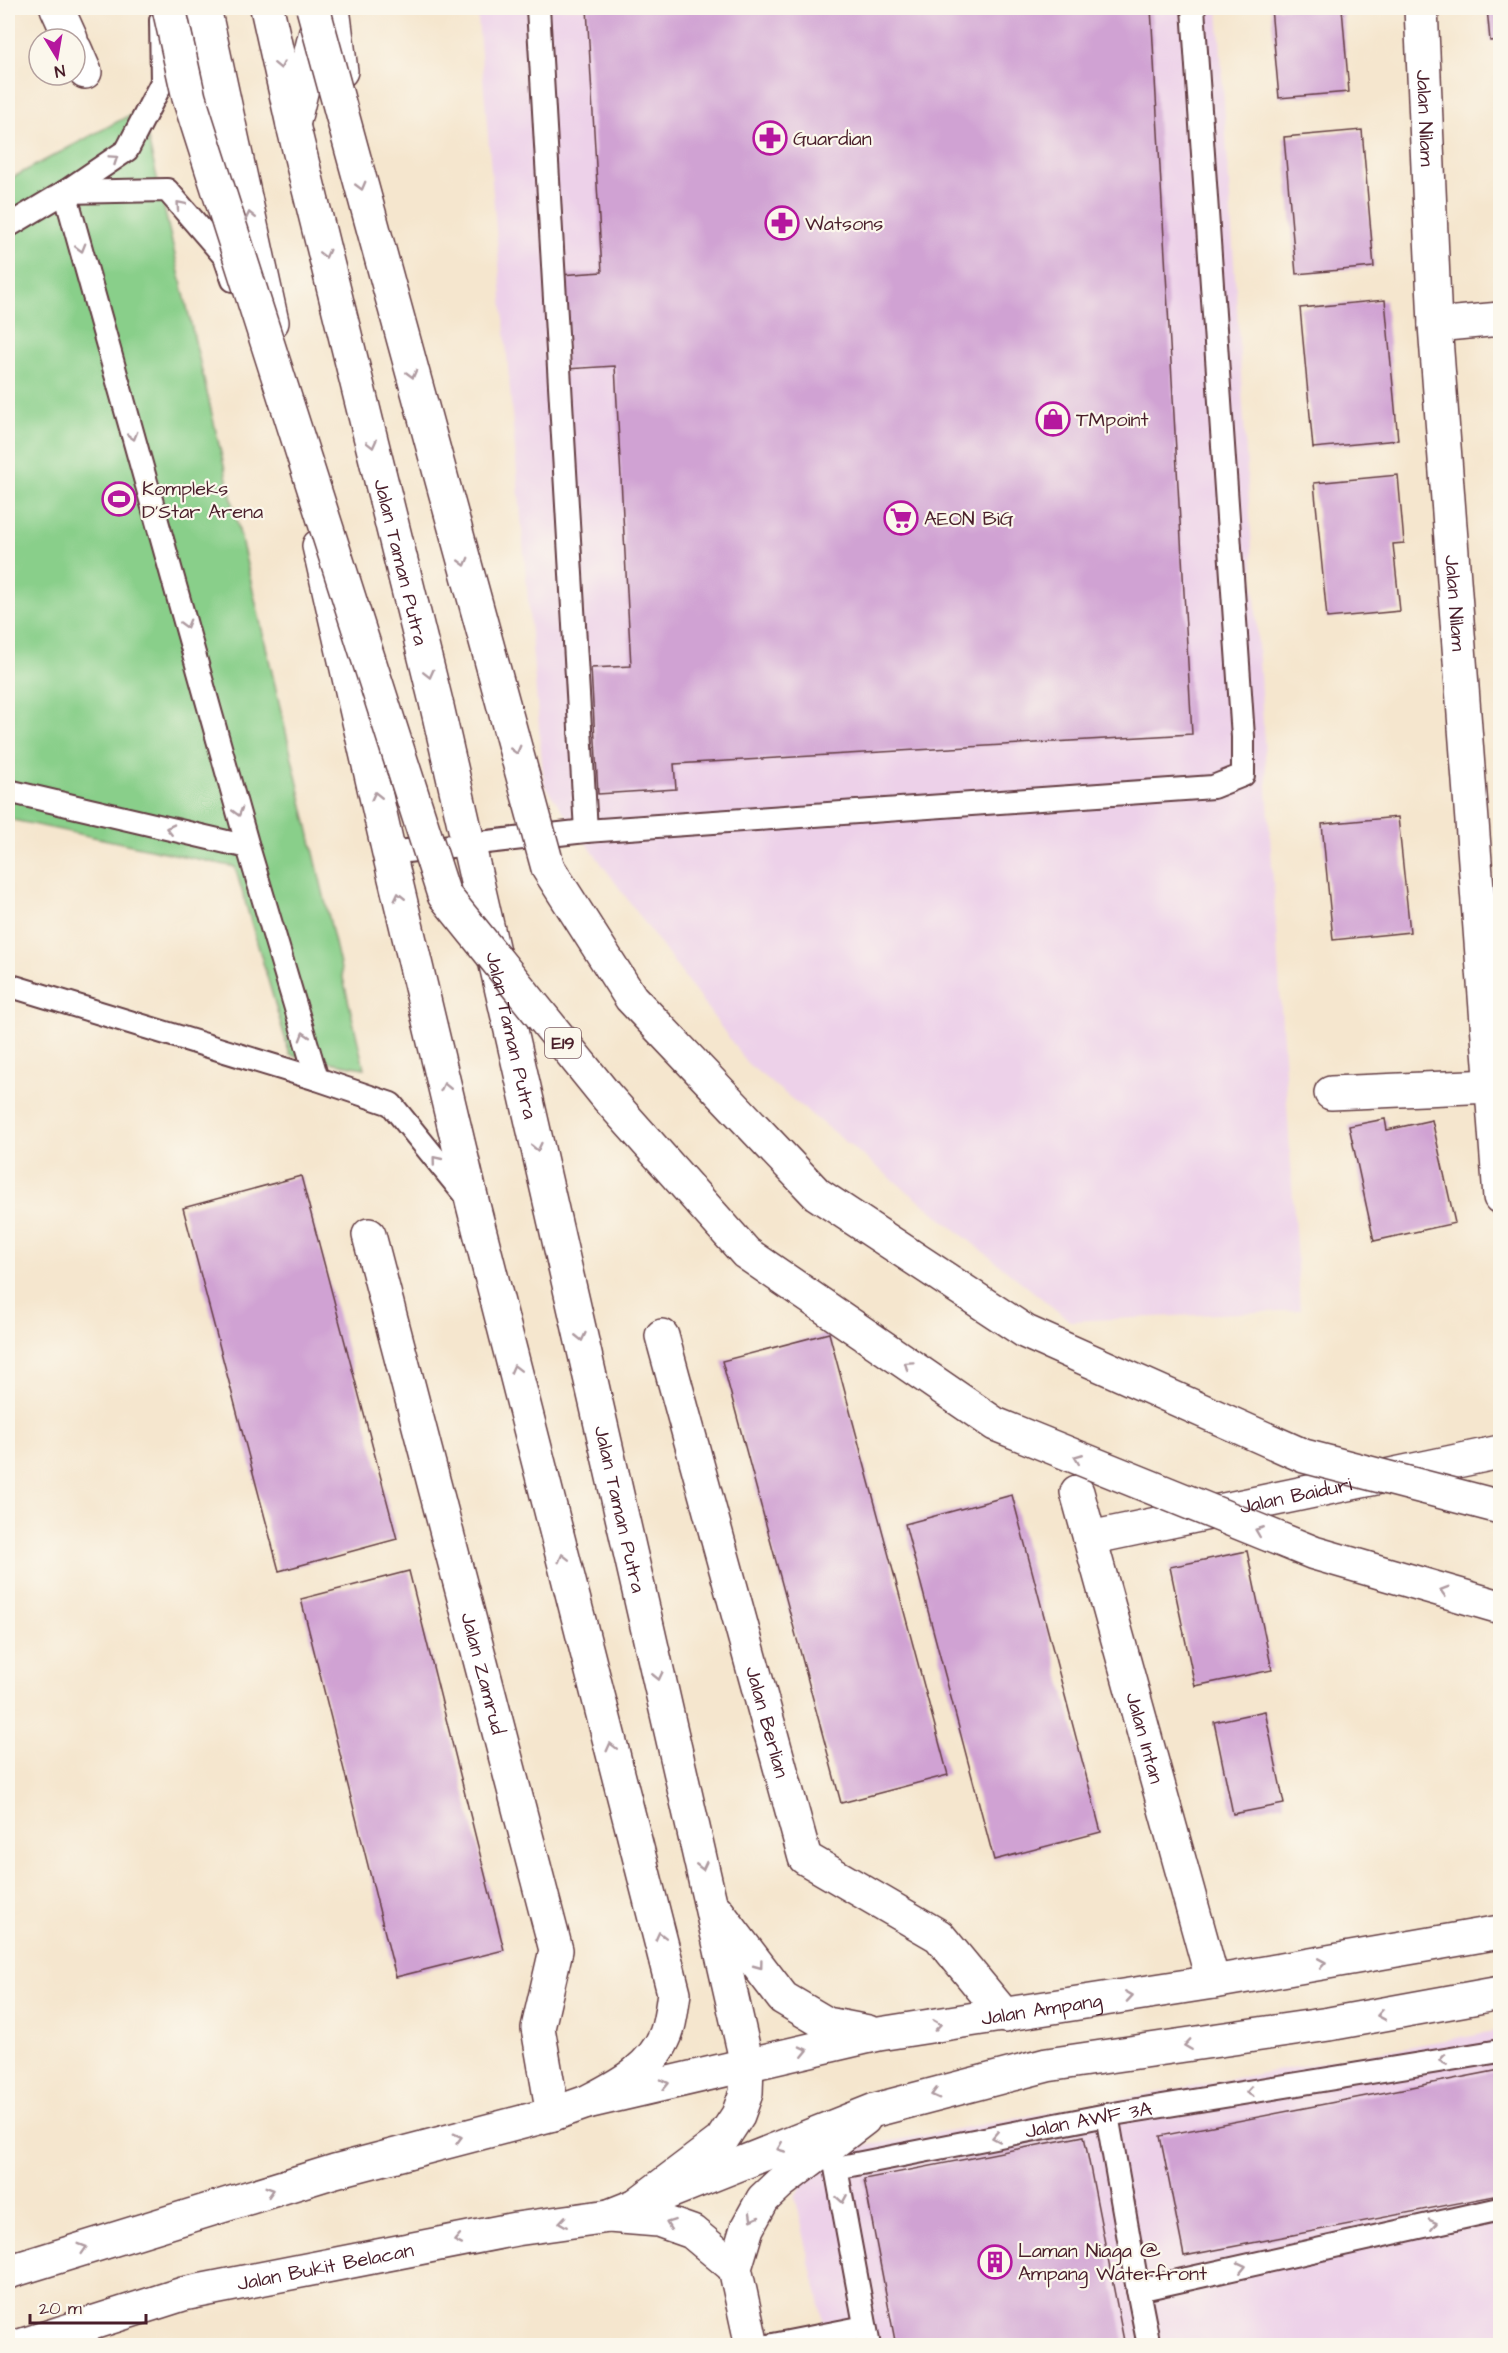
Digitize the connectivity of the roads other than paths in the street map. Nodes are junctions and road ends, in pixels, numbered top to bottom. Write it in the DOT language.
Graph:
graph roads {
  1 [pos="57,8"];
  2 [pos="161,8"];
  3 [pos="169,8"];
  4 [pos="204,8"];
  5 [pos="267,8"];
  6 [pos="313,8"];
  7 [pos="323,8"];
  8 [pos="333,8"];
  9 [pos="538,8"];
  10 [pos="1193,8"];
  11 [pos="1421,8"];
  12 [pos="66,27"];
  13 [pos="293,125"];
  14 [pos="349,144"];
  15 [pos="65,192"];
  16 [pos="8,226"];
  17 [pos="1500,319"];
  18 [pos="1435,325"];
  19 [pos="296,444"];
  20 [pos="8,791"];
  21 [pos="586,831"];
  22 [pos="468,844"];
  23 [pos="248,847"];
  24 [pos="389,853"];
  25 [pos="1490,905"];
  26 [pos="8,986"];
  27 [pos="317,1079"];
  28 [pos="1492,1086"];
  29 [pos="1331,1093"];
  30 [pos="1500,1197"];
  31 [pos="473,1205"];
  32 [pos="369,1235"];
  33 [pos="662,1336"];
  34 [pos="1500,1452"];
  35 [pos="1077,1492"];
  36 [pos="1500,1507"];
  37 [pos="1090,1538"];
  38 [pos="1500,1607"];
  39 [pos="710,1902"];
  40 [pos="1500,1932"];
  41 [pos="1213,1982"];
  42 [pos="1500,1993"];
  43 [pos="1005,2016"];
  44 [pos="879,2034"];
  45 [pos="1500,2051"];
  46 [pos="747,2064"];
  47 [pos="587,2102"];
  48 [pos="875,2110"];
  49 [pos="552,2114"];
  50 [pos="1107,2115"];
  51 [pos="1500,2209"];
  52 [pos="622,2211"];
  53 [pos="8,2259"];
  54 [pos="45,2259"];
  55 [pos="735,2268"];
  56 [pos="8,2272"];
  57 [pos="1138,2290"];
  58 [pos="867,2336"];
  59 [pos="20,2346"];
  60 [pos="752,2346"];
  61 [pos="768,2346"];
  62 [pos="1149,2346"];
  1 -- 12 [label="main road"];
  15 -- 2 [label="lane, one-way"];
  38 -- 3 [label="main road, E19, one-way, bridge"];
  19 -- 4 [label="main road, one-way"];
  5 -- 13 [label="main road, Jalan Taman Putra, one-way"];
  6 -- 14 [label="main road, bridge"];
  7 -- 13 [label="main road"];
  8 -- 14 [label="main road, bridge"];
  9 -- 21 [label="lane"];
  10 -- 21 [label="lane"];
  11 -- 18 [label="main road, Jalan Nilam"];
  13 -- 22 [label="main road, Jalan Taman Putra, one-way"];
  14 -- 36 [label="main road, one-way, bridge"];
  15 -- 16 [label="lane"];
  19 -- 15 [label="lane, one-way"];
  15 -- 23 [label="lane, one-way"];
  17 -- 18 [label="main road"];
  18 -- 25 [label="main road, Jalan Nilam"];
  24 -- 19 [label="main road, one-way"];
  23 -- 20 [label="lane, one-way"];
  21 -- 22 [label="lane"];
  22 -- 24 [label="lane"];
  22 -- 39 [label="main road, Jalan Taman Putra, one-way"];
  27 -- 23 [label="lane, one-way"];
  31 -- 24 [label="main road, one-way"];
  25 -- 28 [label="main road, Jalan Nilam"];
  26 -- 27 [label="lane"];
  31 -- 27 [label="lane, one-way"];
  28 -- 29 [label="main road"];
  28 -- 30 [label="main road, Jalan Nilam"];
  47 -- 31 [label="main road, one-way"];
  32 -- 49 [label="main road, Jalan Zamrud"];
  33 -- 43 [label="main road, Jalan Berlian"];
  34 -- 37 [label="main road, Jalan Baiduri"];
  35 -- 37 [label="main road, Jalan Intan"];
  37 -- 41 [label="main road, Jalan Intan"];
  39 -- 44 [label="main road, one-way"];
  39 -- 46 [label="main road, Jalan Taman Putra"];
  41 -- 40 [label="main road, Jalan Ampang, one-way"];
  43 -- 41 [label="main road, Jalan Ampang, one-way"];
  42 -- 48 [label="main road, one-way"];
  44 -- 43 [label="main road, Jalan Ampang, one-way"];
  46 -- 44 [label="main road, Jalan Ampang, one-way"];
  45 -- 50 [label="lane, Jalan AWF 3A, one-way"];
  47 -- 46 [label="main road, Jalan Ampang, one-way"];
  46 -- 52 [label="main road, Jalan Taman Putra"];
  47 -- 49 [label="main road"];
  48 -- 52 [label="main road, one-way"];
  48 -- 55 [label="main road, one-way"];
  54 -- 49 [label="main road, one-way"];
  50 -- 57 [label="lane"];
  50 -- 58 [label="lane, Jalan AWF 3A, one-way"];
  57 -- 51 [label="lane, one-way"];
  55 -- 52 [label="main road, one-way"];
  52 -- 59 [label="main road, Jalan Bukit Belacan, one-way"];
  53 -- 54 [label="main road"];
  54 -- 56 [label="main road"];
  55 -- 60 [label="main road"];
  57 -- 62 [label="lane"];
  58 -- 61 [label="lane"];
}
